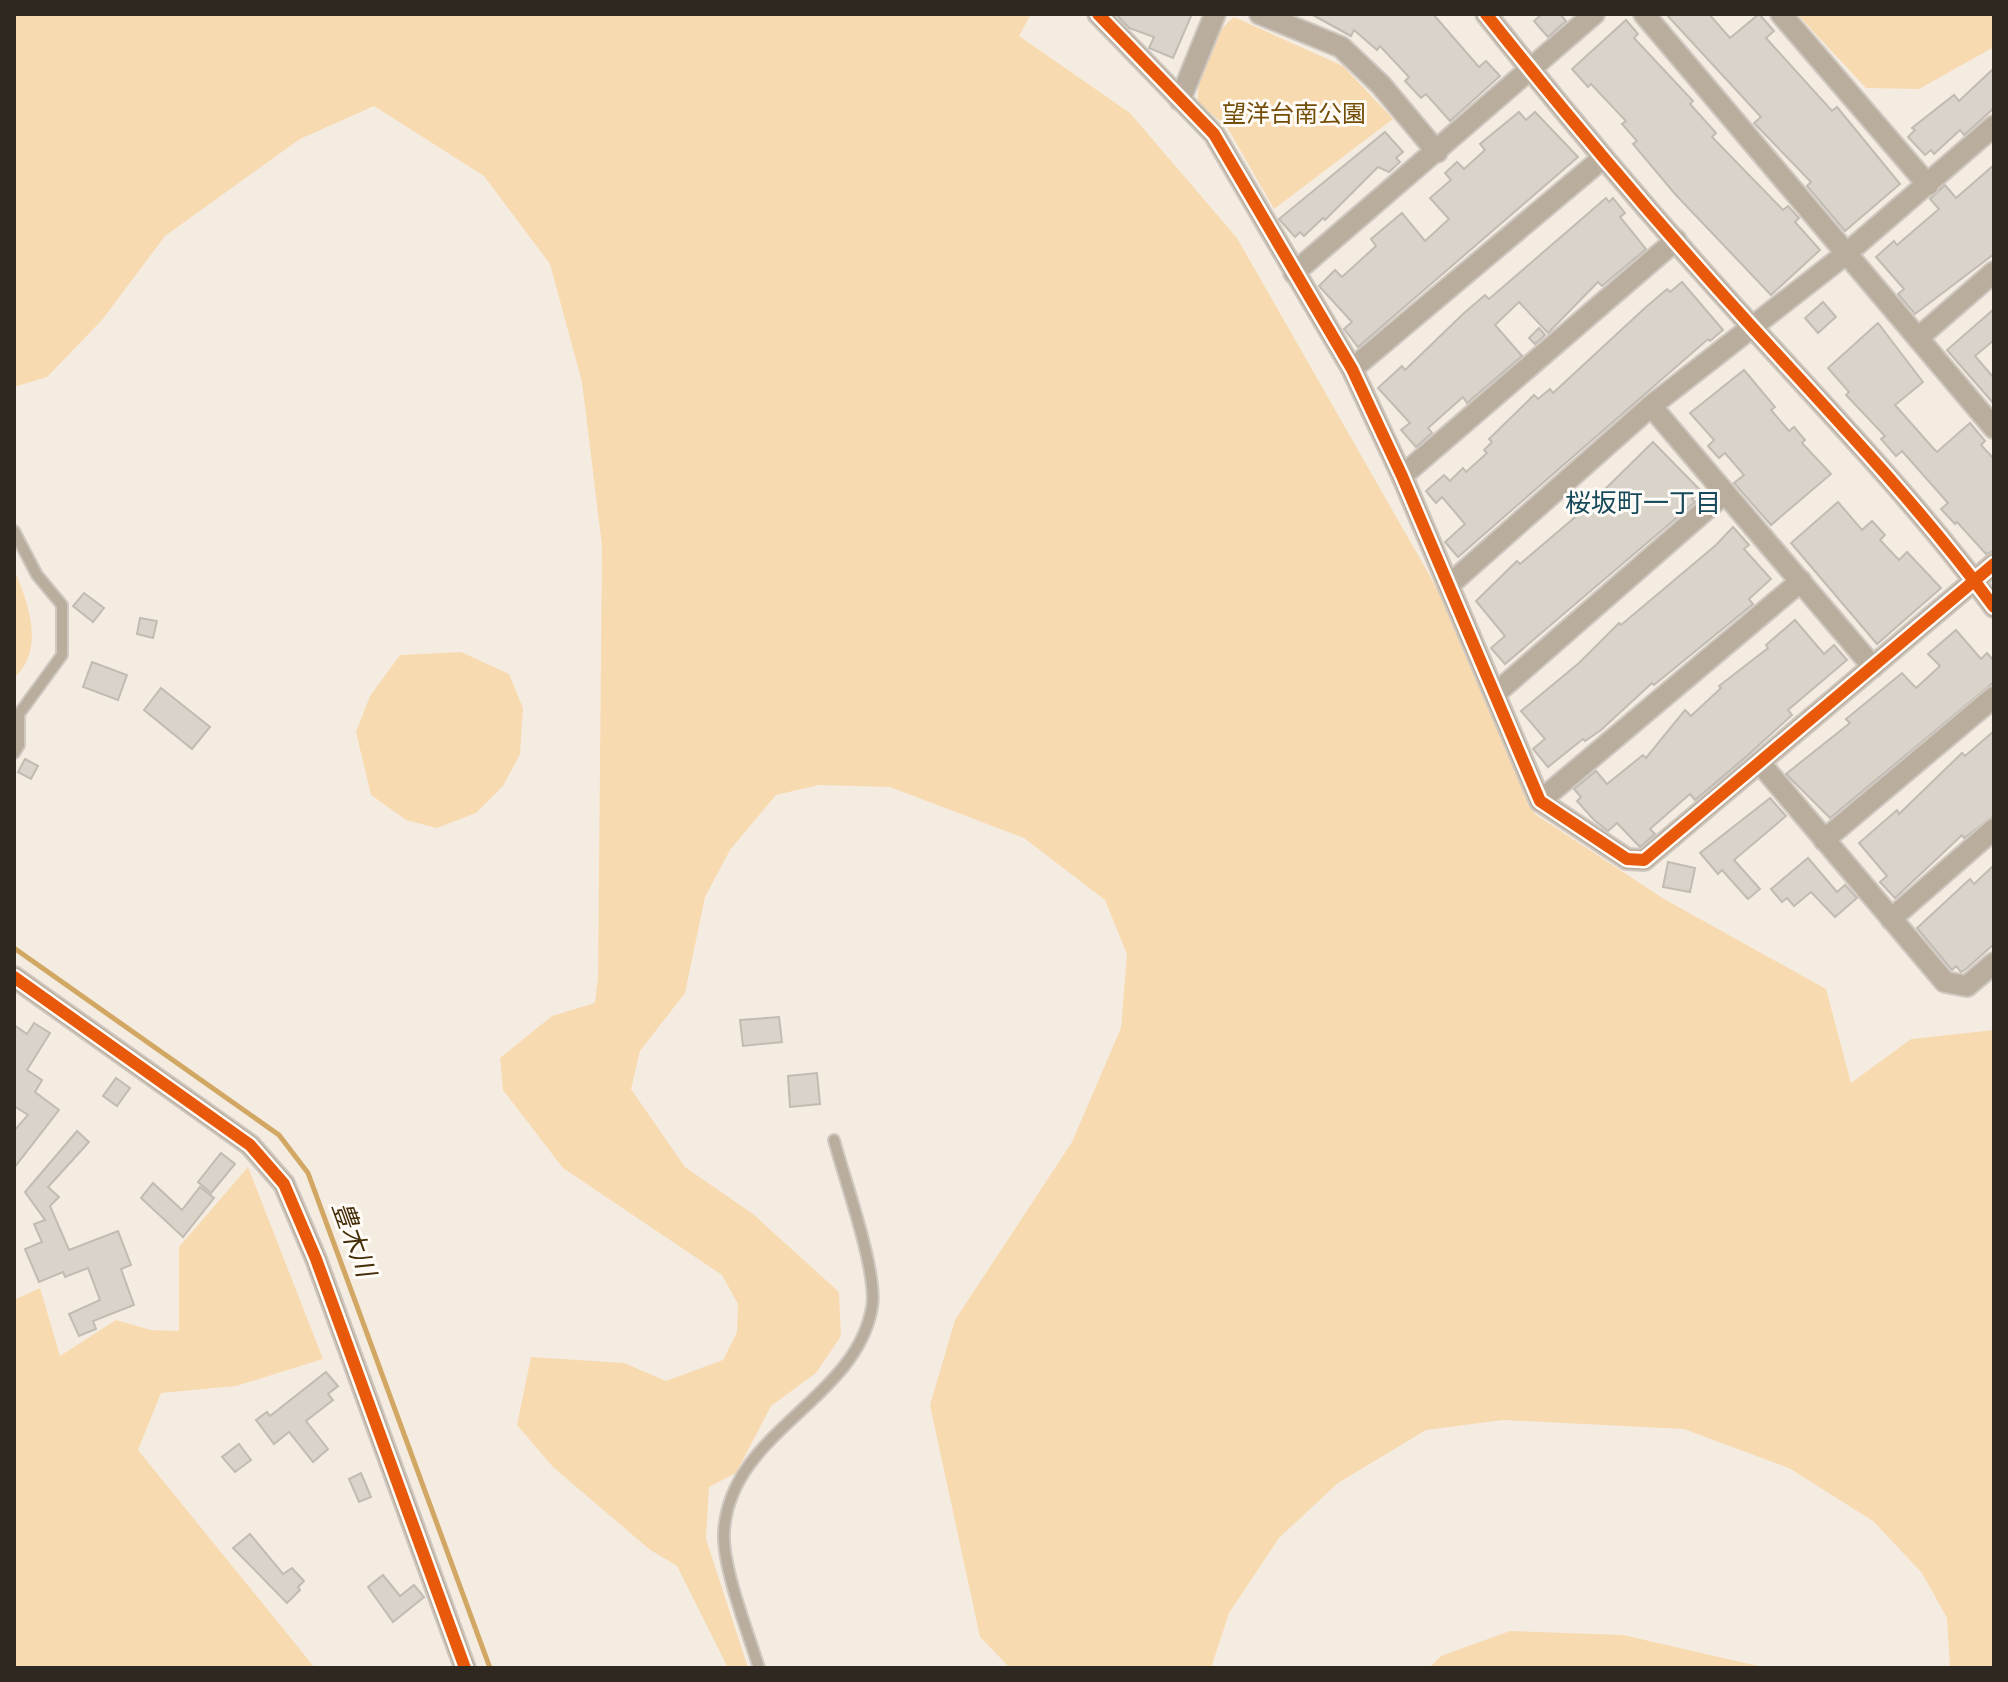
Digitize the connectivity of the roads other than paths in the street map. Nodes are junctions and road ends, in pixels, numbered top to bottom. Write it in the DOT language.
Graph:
graph roads {
  1 [pos="1098,14"];
  2 [pos="1215,14"];
  3 [pos="1260,14"];
  4 [pos="1486,14"];
  5 [pos="1594,14"];
  6 [pos="1644,14"];
  7 [pos="1781,14"];
  8 [pos="1531,71"];
  9 [pos="1180,100"];
  10 [pos="1994,126"];
  11 [pos="1437,152"];
  12 [pos="1603,158"];
  13 [pos="1928,185"];
  14 [pos="1676,240"];
  15 [pos="1847,253"];
  16 [pos="1994,272"];
  17 [pos="1294,273"];
  18 [pos="1753,328"];
  19 [pos="1918,338"];
  20 [pos="1352,369"];
  21 [pos="1651,406"];
  22 [pos="1992,422"];
  23 [pos="1402,476"];
  24 [pos="1725,493"];
  25 [pos="14,531"];
  26 [pos="1994,564"];
  27 [pos="1801,581"];
  28 [pos="1975,581"];
  29 [pos="1449,585"];
  30 [pos="1994,607"];
  31 [pos="1873,667"];
  32 [pos="1495,694"];
  33 [pos="1994,697"];
  34 [pos="14,753"];
  35 [pos="1760,763"];
  36 [pos="1540,801"];
  37 [pos="1994,829"];
  38 [pos="1824,840"];
  39 [pos="1891,919"];
  40 [pos="1994,963"];
  41 [pos="14,977"];
  42 [pos="834,1140"];
  43 [pos="465,1668"];
  44 [pos="759,1668"];
  1 -- 9 [label="street"];
  2 -- 9 [label="street"];
  3 -- 11 [label="street"];
  4 -- 8 [label="street"];
  5 -- 8 [label="street"];
  6 -- 15 [label="street"];
  7 -- 13 [label="street"];
  8 -- 11 [label="street"];
  8 -- 12 [label="street"];
  9 -- 17 [label="street"];
  10 -- 13 [label="street"];
  11 -- 17 [label="street"];
  12 -- 14 [label="street"];
  12 -- 20 [label="street"];
  13 -- 15 [label="street"];
  14 -- 18 [label="street"];
  14 -- 23 [label="street"];
  15 -- 18 [label="street"];
  15 -- 19 [label="street"];
  16 -- 19 [label="street"];
  17 -- 20 [label="street"];
  18 -- 21 [label="street"];
  18 -- 28 [label="street"];
  19 -- 22 [label="street"];
  20 -- 23 [label="street"];
  21 -- 24 [label="street"];
  21 -- 29 [label="street"];
  23 -- 29 [label="street"];
  24 -- 27 [label="street"];
  24 -- 32 [label="street"];
  25 -- 34 [label="lane"];
  26 -- 28 [label="street"];
  27 -- 31 [label="street"];
  27 -- 36 [label="street"];
  28 -- 30 [label="street"];
  28 -- 31 [label="street"];
  29 -- 32 [label="street"];
  31 -- 35 [label="street"];
  32 -- 36 [label="street"];
  33 -- 38 [label="street"];
  35 -- 36 [label="street"];
  35 -- 38 [label="street"];
  37 -- 39 [label="street"];
  38 -- 39 [label="street"];
  39 -- 40 [label="street"];
  41 -- 43 [label="street"];
  42 -- 44 [label="lane"];
}
